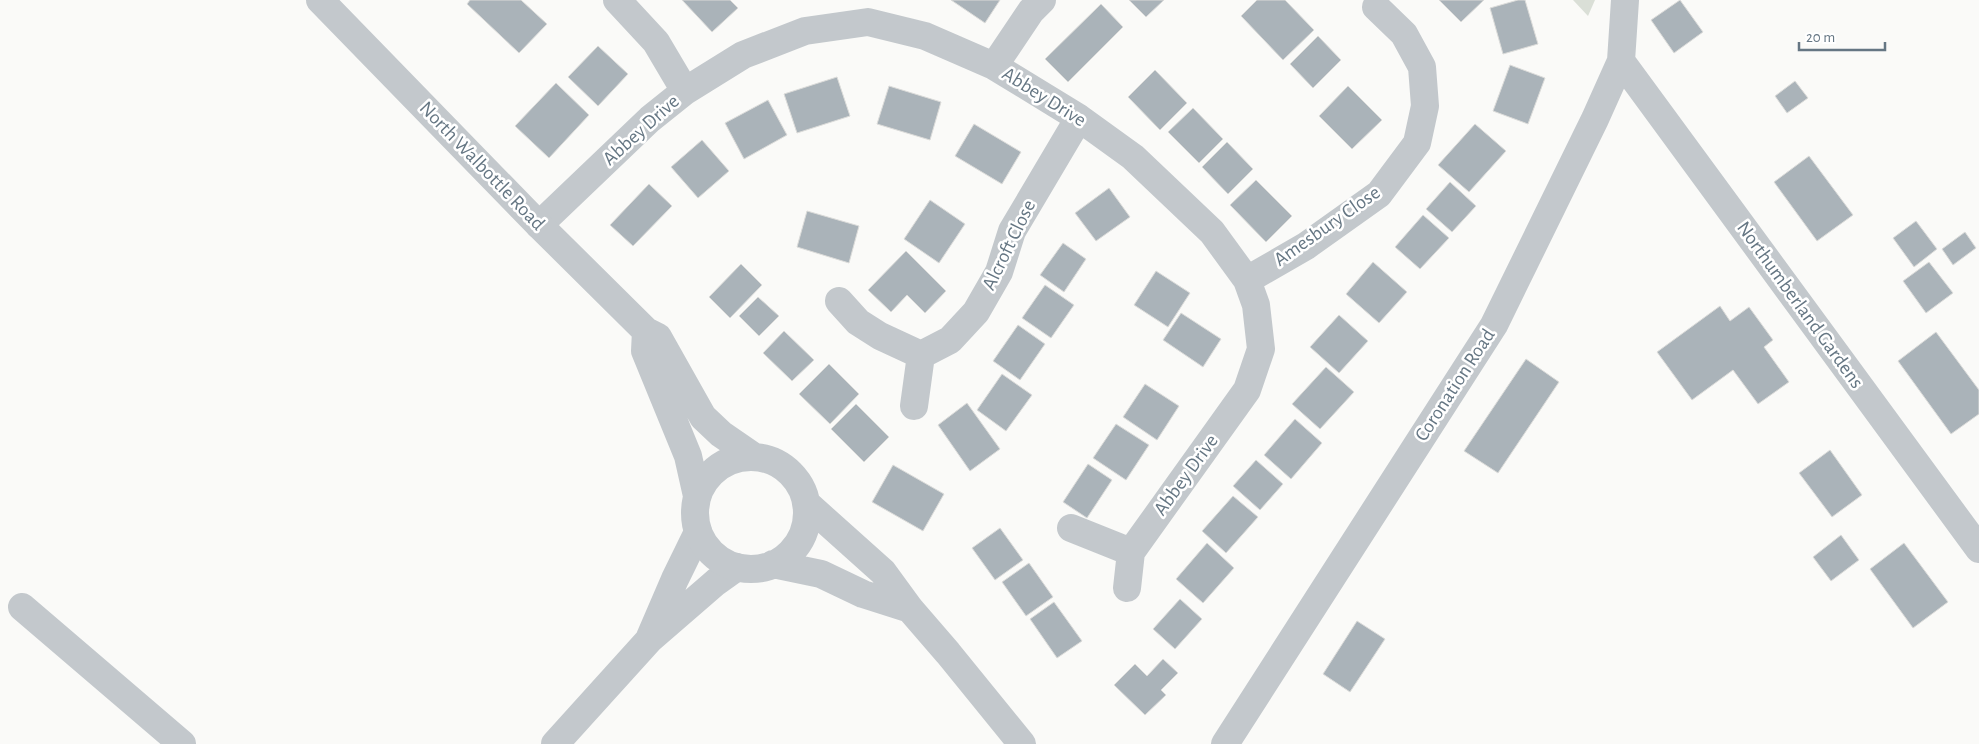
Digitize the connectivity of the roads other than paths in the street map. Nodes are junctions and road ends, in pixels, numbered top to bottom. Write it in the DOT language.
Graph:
graph roads {
  1 [pos="320,0"];
  2 [pos="616,0"];
  3 [pos="1042,0"];
  4 [pos="1625,0"];
  5 [pos="1376,7"];
  6 [pos="1620,61"];
  7 [pos="994,66"];
  8 [pos="685,91"];
  9 [pos="1080,118"];
  10 [pos="539,225"];
  11 [pos="1247,280"];
  12 [pos="840,301"];
  13 [pos="646,331"];
  14 [pos="921,355"];
  15 [pos="914,406"];
  16 [pos="753,456"];
  17 [pos="698,496"];
  18 [pos="806,503"];
  19 [pos="1071,528"];
  20 [pos="698,532"];
  21 [pos="1979,549"];
  22 [pos="1130,552"];
  23 [pos="773,564"];
  24 [pos="737,567"];
  25 [pos="1127,588"];
  26 [pos="22,607"];
  27 [pos="910,609"];
  28 [pos="649,640"];
  29 [pos="182,744"];
  30 [pos="557,744"];
  31 [pos="1022,744"];
  32 [pos="1225,744"];
  1 -- 10 [label="street, North Walbottle Road"];
  2 -- 8 [label="street"];
  3 -- 7 [label="street"];
  4 -- 6 [label="street, Coronation Road"];
  5 -- 11 [label="street, Amesbury Close"];
  6 -- 21 [label="street, Northumberland Gardens"];
  6 -- 32 [label="street, Coronation Road"];
  7 -- 8 [label="street, Abbey Drive"];
  7 -- 9 [label="street, Abbey Drive"];
  8 -- 10 [label="street, Abbey Drive"];
  9 -- 11 [label="street, Abbey Drive"];
  9 -- 14 [label="street, Alcroft Close"];
  10 -- 13 [label="street, North Walbottle Road"];
  11 -- 22 [label="street, Abbey Drive"];
  12 -- 14 [label="street"];
  13 -- 16 [label="street, North Walbottle Road"];
  13 -- 17 [label="street, North Walbottle Road"];
  14 -- 15 [label="street"];
  16 -- 17 [label="street, North Walbottle Road"];
  16 -- 18 [label="street, North Walbottle Road"];
  17 -- 20 [label="street, North Walbottle Road"];
  18 -- 23 [label="street, North Walbottle Road"];
  18 -- 27 [label="street, North Walbottle Road"];
  19 -- 22 [label="street"];
  20 -- 24 [label="street, North Walbottle Road"];
  20 -- 28 [label="street"];
  22 -- 25 [label="street"];
  23 -- 24 [label="street, North Walbottle Road"];
  23 -- 27 [label="street, North Walbottle Road"];
  24 -- 28 [label="street"];
  26 -- 29 [label="street"];
  27 -- 31 [label="street, North Walbottle Road"];
  28 -- 30 [label="street"];
}
